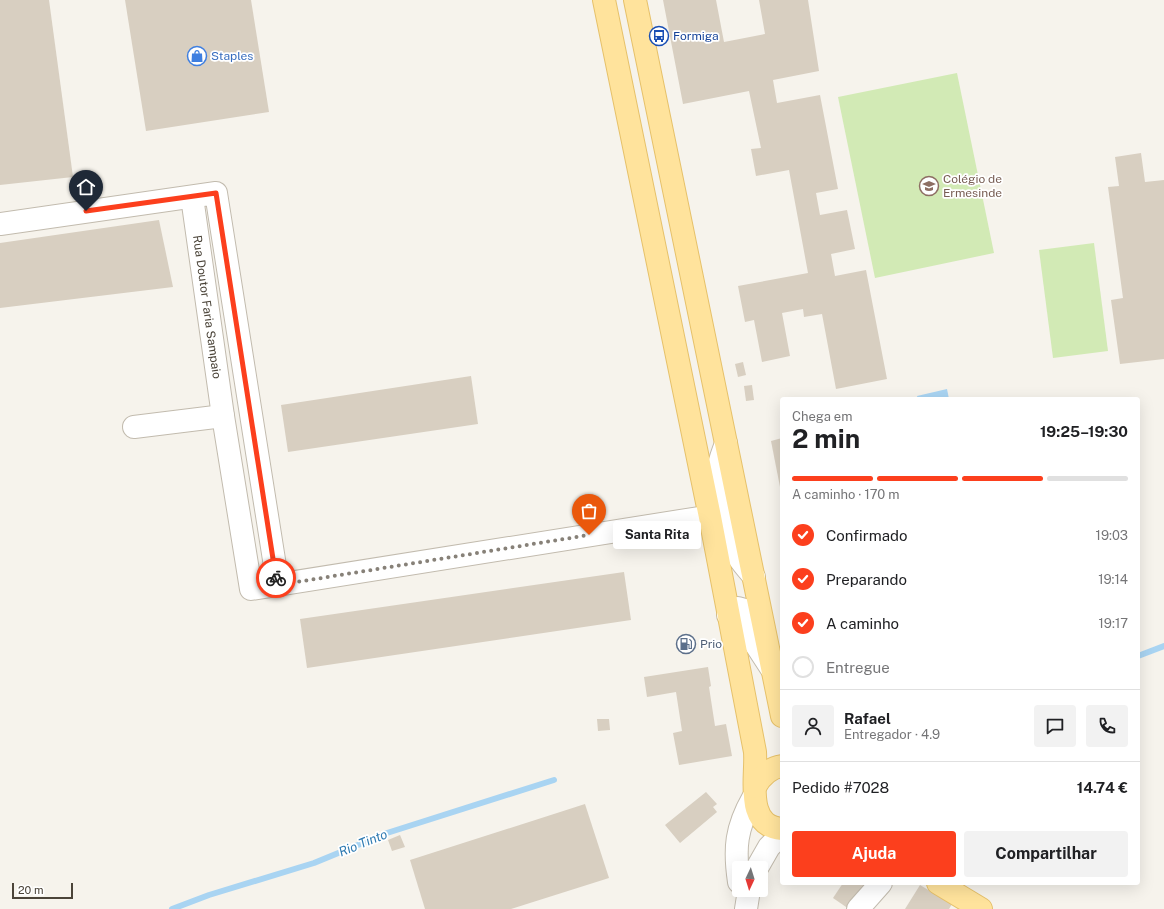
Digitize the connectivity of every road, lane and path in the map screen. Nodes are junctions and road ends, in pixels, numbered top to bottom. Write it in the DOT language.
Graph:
graph roads {
  1 [pos="604,0"];
  2 [pos="635,0"];
  3 [pos="192,197"];
  4 [pos="0,224"];
  5 [pos="223,416"];
  6 [pos="134,428"];
  7 [pos="726,443"];
  8 [pos="709,515"];
  9 [pos="754,577"];
  10 [pos="278,585"];
  11 [pos="728,615"];
  12 [pos="772,668"];
  13 [pos="780,706"];
  14 [pos="780,767"];
  15 [pos="754,793"];
  16 [pos="780,828"];
  17 [pos="780,836"];
  18 [pos="736,861"];
  19 [pos="761,861"];
  20 [pos="878,885"];
  21 [pos="941,885"];
  22 [pos="742,897"];
  23 [pos="748,897"];
  24 [pos="745,909"];
  25 [pos="858,909"];
  26 [pos="981,909"];
  1 -- 8 [label="main road"];
  2 -- 7 [label="main road"];
  3 -- 4 [label="street"];
  3 -- 5 [label="street, Rua Doutor Faria Sampaio"];
  3 -- 10 [label="street"];
  5 -- 6 [label="street"];
  5 -- 10 [label="street, Rua Doutor Faria Sampaio"];
  7 -- 8 [label="street"];
  7 -- 9 [label="main road"];
  8 -- 9 [label="street"];
  8 -- 10 [label="street, Rua Doutor Faria Sampaio"];
  8 -- 11 [label="main road"];
  9 -- 12 [label="main road"];
  11 -- 12 [label="street"];
  11 -- 15 [label="main road"];
  12 -- 13 [label="main road"];
  14 -- 15 [label="main road"];
  15 -- 16 [label="main road"];
  15 -- 18 [label="street"];
  17 -- 19 [label="street"];
  20 -- 25 [label="street"];
  21 -- 26 [label="main road"];
  22 -- 24 [label="street"];
  23 -- 24 [label="street"];
}
